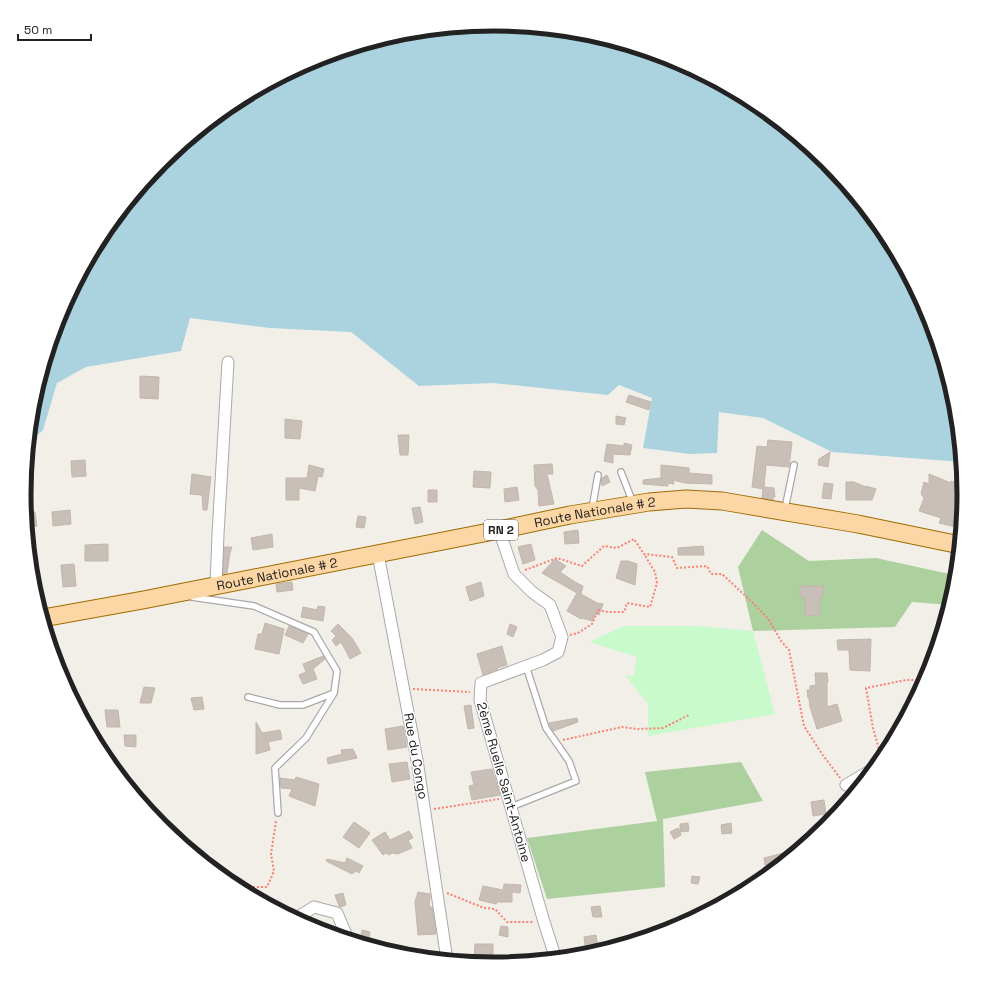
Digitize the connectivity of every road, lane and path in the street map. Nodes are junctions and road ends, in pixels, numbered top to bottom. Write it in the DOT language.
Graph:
graph roads {
  1 [pos="228,362"];
  2 [pos="794,465"];
  3 [pos="621,472"];
  4 [pos="598,476"];
  5 [pos="634,504"];
  6 [pos="592,512"];
  7 [pos="784,512"];
  8 [pos="499,530"];
  9 [pos="955,544"];
  10 [pos="378,554"];
  11 [pos="644,554"];
  12 [pos="514,574"];
  13 [pos="216,586"];
  14 [pos="174,594"];
  15 [pos="48,617"];
  16 [pos="562,637"];
  17 [pos="526,666"];
  18 [pos="919,680"];
  19 [pos="404,689"];
  20 [pos="481,692"];
  21 [pos="334,693"];
  22 [pos="248,697"];
  23 [pos="689,715"];
  24 [pos="556,742"];
  25 [pos="880,752"];
  26 [pos="863,775"];
  27 [pos="846,786"];
  28 [pos="510,802"];
  29 [pos="425,811"];
  30 [pos="278,813"];
  31 [pos="437,889"];
  32 [pos="254,890"];
  33 [pos="301,915"];
  34 [pos="544,922"];
  35 [pos="345,933"];
  36 [pos="554,954"];
  37 [pos="446,955"];
  1 -- 13 [label="street"];
  2 -- 7 [label="lane"];
  3 -- 5 [label="lane"];
  4 -- 6 [label="lane"];
  5 -- 6 [label="main road, Route Nationale # 2 / RN 2"];
  5 -- 7 [label="main road, Route Nationale # 2 / RN 2"];
  6 -- 8 [label="main road, Route Nationale # 2 / RN 2"];
  7 -- 9 [label="main road, Route Nationale # 2 / RN 2"];
  8 -- 10 [label="main road, Route Nationale # 2 / RN 2"];
  8 -- 12 [label="street"];
  10 -- 13 [label="main road, Route Nationale # 2 / RN 2"];
  10 -- 19 [label="street, Rue du Congo"];
  11 -- 12 [label="path"];
  11 -- 16 [label="path"];
  11 -- 27 [label="path"];
  12 -- 16 [label="street"];
  13 -- 14 [label="main road, Route Nationale # 2 / RN 2"];
  14 -- 15 [label="main road, Route Nationale # 2 / RN 2"];
  14 -- 21 [label="lane"];
  16 -- 17 [label="street, 2ème Ruelle Saint-Antoine"];
  17 -- 20 [label="street, 2ème Ruelle Saint-Antoine"];
  17 -- 24 [label="lane"];
  18 -- 25 [label="path"];
  19 -- 20 [label="path"];
  19 -- 29 [label="street, Rue du Congo"];
  20 -- 28 [label="street, 2ème Ruelle Saint-Antoine"];
  21 -- 22 [label="lane"];
  21 -- 30 [label="lane"];
  23 -- 24 [label="path"];
  24 -- 28 [label="lane"];
  26 -- 27 [label="street"];
  28 -- 29 [label="path"];
  28 -- 34 [label="street, 2ème Ruelle Saint-Antoine"];
  29 -- 31 [label="street, Rue du Congo"];
  30 -- 32 [label="path"];
  31 -- 34 [label="path"];
  31 -- 37 [label="street, Rue du Congo"];
  33 -- 35 [label="street"];
  34 -- 36 [label="street, 2ème Ruelle Saint-Antoine"];
}
